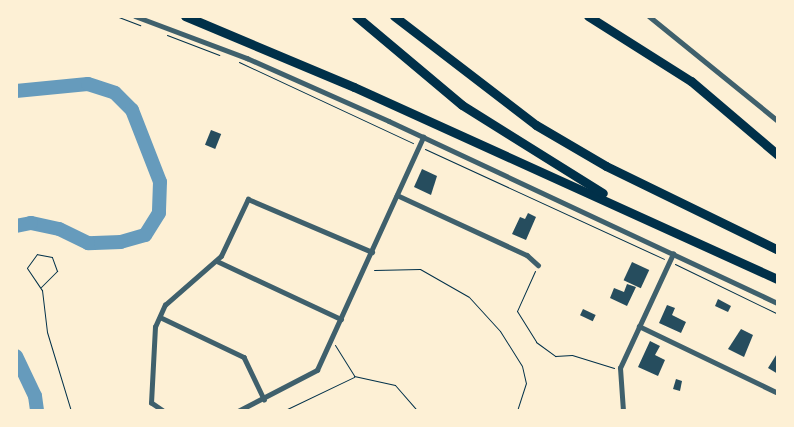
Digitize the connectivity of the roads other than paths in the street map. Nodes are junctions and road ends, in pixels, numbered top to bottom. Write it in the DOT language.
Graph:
graph roads {
  1 [pos="135,16"];
  2 [pos="185,16"];
  3 [pos="356,16"];
  4 [pos="394,16"];
  5 [pos="588,16"];
  6 [pos="649,16"];
  7 [pos="778,121"];
  8 [pos="423,137"];
  9 [pos="778,155"];
  10 [pos="397,195"];
  11 [pos="622,206"];
  12 [pos="778,250"];
  13 [pos="372,252"];
  14 [pos="673,254"];
  15 [pos="217,261"];
  16 [pos="538,264"];
  17 [pos="778,279"];
  18 [pos="778,303"];
  19 [pos="160,318"];
  20 [pos="342,319"];
  21 [pos="639,326"];
  22 [pos="778,393"];
  23 [pos="264,399"];
  24 [pos="163,411"];
  25 [pos="238,411"];
  26 [pos="623,411"];
  1 -- 8 [label="street"];
  2 -- 11 [label="highway"];
  3 -- 11 [label="highway"];
  4 -- 12 [label="highway"];
  5 -- 9 [label="highway"];
  6 -- 7 [label="street"];
  8 -- 10 [label="street"];
  8 -- 14 [label="street"];
  10 -- 13 [label="street"];
  10 -- 16 [label="street"];
  11 -- 17 [label="highway"];
  13 -- 15 [label="street"];
  13 -- 20 [label="street"];
  14 -- 18 [label="street"];
  14 -- 21 [label="street"];
  15 -- 19 [label="street"];
  15 -- 20 [label="street"];
  19 -- 23 [label="street"];
  19 -- 24 [label="street"];
  20 -- 23 [label="street"];
  21 -- 22 [label="street"];
  21 -- 26 [label="street"];
  23 -- 25 [label="street"];
}
